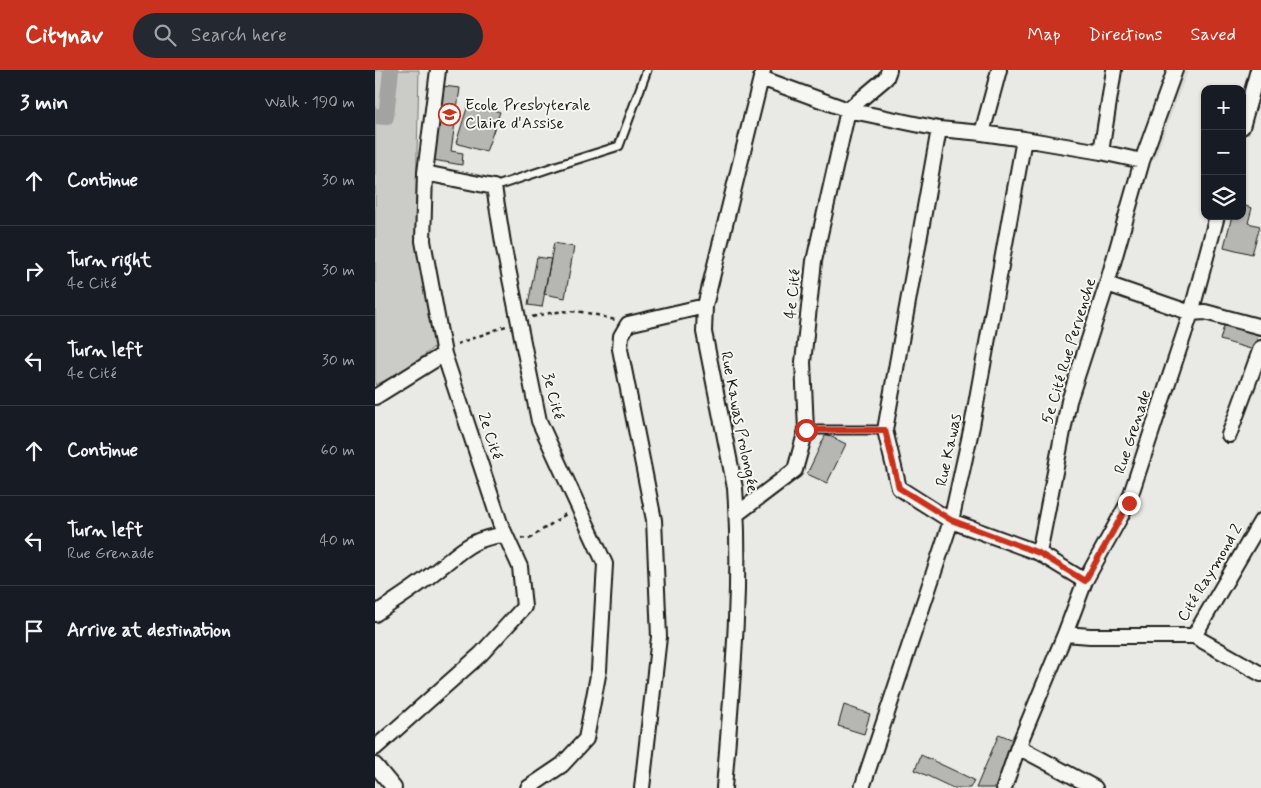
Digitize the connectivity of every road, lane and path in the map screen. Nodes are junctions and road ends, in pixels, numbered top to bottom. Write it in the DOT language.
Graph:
graph roads {
  1 [pos="438,70"];
  2 [pos="647,70"];
  3 [pos="889,70"];
  4 [pos="999,70"];
  5 [pos="1114,70"];
  6 [pos="1175,70"];
  7 [pos="1258,70"];
  8 [pos="762,74"];
  9 [pos="848,110"];
  10 [pos="1246,113"];
  11 [pos="939,129"];
  12 [pos="982,133"];
  13 [pos="1023,139"];
  14 [pos="1101,152"];
  15 [pos="1142,161"];
  16 [pos="425,173"];
  17 [pos="494,187"];
  18 [pos="1216,220"];
  19 [pos="1107,284"];
  20 [pos="705,306"];
  21 [pos="1191,313"];
  22 [pos="519,321"];
  23 [pos="628,324"];
  24 [pos="1261,327"];
  25 [pos="1261,348"];
  26 [pos="444,354"];
  27 [pos="375,396"];
  28 [pos="806,430"];
  29 [pos="885,430"];
  30 [pos="1229,435"];
  31 [pos="578,507"];
  32 [pos="737,514"];
  33 [pos="951,520"];
  34 [pos="1261,522"];
  35 [pos="505,534"];
  36 [pos="529,539"];
  37 [pos="1039,553"];
  38 [pos="1085,581"];
  39 [pos="375,614"];
  40 [pos="1065,634"];
  41 [pos="1194,636"];
  42 [pos="1261,674"];
  43 [pos="1018,747"];
  44 [pos="375,748"];
  45 [pos="375,765"];
  46 [pos="394,788"];
  47 [pos="528,788"];
  48 [pos="642,788"];
  49 [pos="724,788"];
  50 [pos="862,788"];
  51 [pos="1004,788"];
  52 [pos="1095,788"];
  1 -- 16 [label="street, 2e Cité"];
  2 -- 17 [label="lane"];
  3 -- 9 [label="street"];
  4 -- 12 [label="street"];
  5 -- 14 [label="street"];
  6 -- 15 [label="street, 5e Cité Rue Pervenche"];
  7 -- 10 [label="street"];
  8 -- 9 [label="street"];
  8 -- 20 [label="street, Rue Kawas Prolongée"];
  9 -- 11 [label="street"];
  9 -- 28 [label="street, 4e Cité"];
  11 -- 12 [label="street"];
  11 -- 29 [label="street"];
  12 -- 13 [label="street"];
  13 -- 14 [label="street"];
  13 -- 33 [label="street, Rue Kawas"];
  14 -- 15 [label="street"];
  15 -- 19 [label="street, 5e Cité Rue Pervenche"];
  16 -- 17 [label="street"];
  16 -- 26 [label="street, 2e Cité"];
  17 -- 22 [label="street, 3e Cité"];
  18 -- 21 [label="street, Rue Grenade"];
  19 -- 21 [label="street"];
  19 -- 37 [label="street, 5e Cité Rue Pervenche"];
  20 -- 23 [label="street"];
  20 -- 32 [label="street, Rue Kawas Prolongée"];
  21 -- 24 [label="street"];
  21 -- 38 [label="street, Rue Grenade"];
  22 -- 23 [label="path"];
  22 -- 26 [label="path"];
  22 -- 31 [label="street, 3e Cité"];
  23 -- 48 [label="street"];
  25 -- 30 [label="street"];
  26 -- 27 [label="street"];
  26 -- 35 [label="street, 2e Cité"];
  28 -- 29 [label="lane"];
  28 -- 32 [label="street, 4e Cité"];
  29 -- 33 [label="street"];
  31 -- 36 [label="path"];
  31 -- 47 [label="street, 3e Cité"];
  32 -- 49 [label="street, Rue Kawas Prolongée"];
  33 -- 37 [label="street"];
  33 -- 50 [label="street, Rue Kawas"];
  34 -- 41 [label="street, Cité Raymond 2"];
  35 -- 39 [label="street"];
  35 -- 44 [label="street, 2e Cité"];
  37 -- 38 [label="street"];
  38 -- 40 [label="street, Rue Grenade"];
  40 -- 41 [label="street, Cité Raymond 2"];
  40 -- 43 [label="street, Rue Grenade"];
  41 -- 42 [label="street"];
  43 -- 51 [label="street, Rue Grenade"];
  43 -- 52 [label="street"];
  45 -- 46 [label="street"];
}
